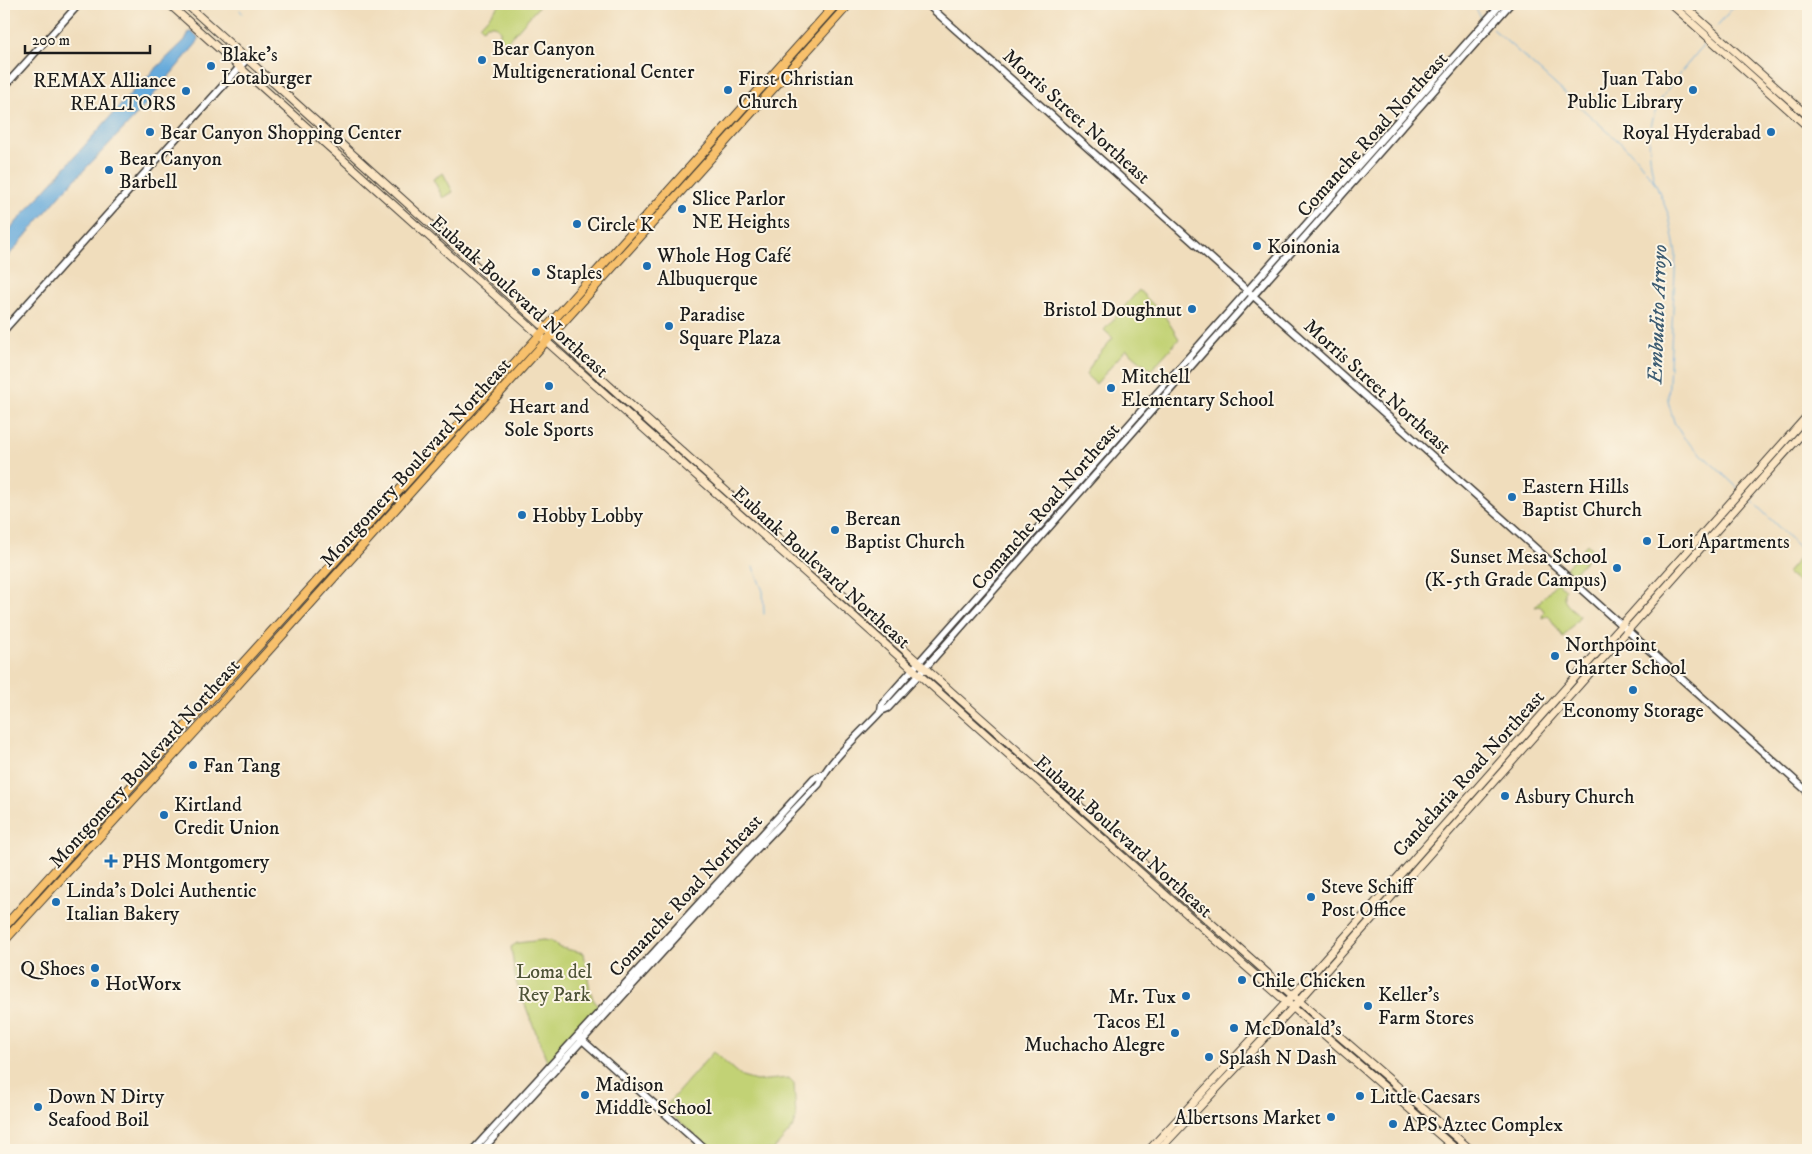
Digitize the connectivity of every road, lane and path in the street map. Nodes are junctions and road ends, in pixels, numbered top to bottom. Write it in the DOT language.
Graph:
graph roads {
  1 [pos="79,4"];
  2 [pos="169,4"];
  3 [pos="186,4"];
  4 [pos="836,4"];
  5 [pos="850,4"];
  6 [pos="927,4"];
  7 [pos="1501,4"];
  8 [pos="1510,4"];
  9 [pos="1671,4"];
  10 [pos="1682,4"];
  11 [pos="1706,30"];
  12 [pos="247,59"];
  13 [pos="239,68"];
  14 [pos="4,87"];
  15 [pos="1808,116"];
  16 [pos="1808,127"];
  17 [pos="1250,292"];
  18 [pos="546,328"];
  19 [pos="4,330"];
  20 [pos="552,335"];
  21 [pos="539,336"];
  22 [pos="546,342"];
  23 [pos="496,382"];
  24 [pos="483,411"];
  25 [pos="1808,415"];
  26 [pos="1808,427"];
  27 [pos="1624,628"];
  28 [pos="923,665"];
  29 [pos="916,672"];
  30 [pos="1808,792"];
  31 [pos="4,926"];
  32 [pos="4,941"];
  33 [pos="1293,996"];
  34 [pos="1299,1001"];
  35 [pos="1286,1002"];
  36 [pos="1292,1008"];
  37 [pos="580,1038"];
  38 [pos="473,1150"];
  39 [pos="482,1150"];
  40 [pos="706,1150"];
  41 [pos="1149,1150"];
  42 [pos="1159,1150"];
  43 [pos="1457,1150"];
  44 [pos="1471,1150"];
  1 -- 14 [label="street"];
  2 -- 13 [label="main road, Eubank Boulevard Northeast"];
  3 -- 12 [label="main road, Eubank Boulevard Northeast"];
  4 -- 18 [label="main road, Montgomery Boulevard Northeast"];
  5 -- 20 [label="main road, Montgomery Boulevard Northeast"];
  6 -- 17 [label="street, Morris Street Northeast"];
  7 -- 17 [label="street, Comanche Road Northeast"];
  8 -- 17 [label="street, Comanche Road Northeast"];
  9 -- 11 [label="main road"];
  10 -- 11 [label="main road"];
  11 -- 15 [label="main road"];
  11 -- 16 [label="main road"];
  12 -- 13 [label="street"];
  12 -- 18 [label="main road, Eubank Boulevard Northeast"];
  13 -- 19 [label="street"];
  13 -- 21 [label="main road, Eubank Boulevard Northeast"];
  17 -- 27 [label="street, Morris Street Northeast"];
  17 -- 28 [label="street, Comanche Road Northeast"];
  18 -- 20 [label="main road, Eubank Boulevard Northeast"];
  18 -- 21 [label="main road, Montgomery Boulevard Northeast"];
  20 -- 22 [label="main road, Montgomery Boulevard Northeast"];
  20 -- 28 [label="main road, Eubank Boulevard Northeast"];
  21 -- 22 [label="main road, Eubank Boulevard Northeast"];
  21 -- 23 [label="main road, Montgomery Boulevard Northeast"];
  22 -- 24 [label="main road, Montgomery Boulevard Northeast"];
  22 -- 29 [label="main road, Eubank Boulevard Northeast"];
  23 -- 24 [label="main road"];
  23 -- 31 [label="main road, Montgomery Boulevard Northeast"];
  24 -- 32 [label="main road, Montgomery Boulevard Northeast"];
  25 -- 27 [label="main road, Candelaria Road Northeast"];
  26 -- 27 [label="main road, Candelaria Road Northeast"];
  27 -- 30 [label="street, Morris Street Northeast"];
  27 -- 33 [label="main road, Candelaria Road Northeast"];
  27 -- 34 [label="main road, Candelaria Road Northeast"];
  28 -- 29 [label="street, Comanche Road Northeast"];
  28 -- 33 [label="main road, Eubank Boulevard Northeast"];
  29 -- 35 [label="main road, Eubank Boulevard Northeast"];
  29 -- 37 [label="street, Comanche Road Northeast"];
  33 -- 34 [label="main road, Eubank Boulevard Northeast"];
  33 -- 35 [label="main road, Candelaria Road Northeast"];
  34 -- 36 [label="main road, Candelaria Road Northeast"];
  34 -- 44 [label="main road, Eubank Boulevard Northeast"];
  35 -- 36 [label="main road, Eubank Boulevard Northeast"];
  35 -- 41 [label="main road, Candelaria Road Northeast"];
  36 -- 42 [label="main road, Candelaria Road Northeast"];
  36 -- 43 [label="main road, Eubank Boulevard Northeast"];
  37 -- 38 [label="street, Comanche Road Northeast"];
  37 -- 39 [label="street, Comanche Road Northeast"];
  37 -- 40 [label="street"];
}
